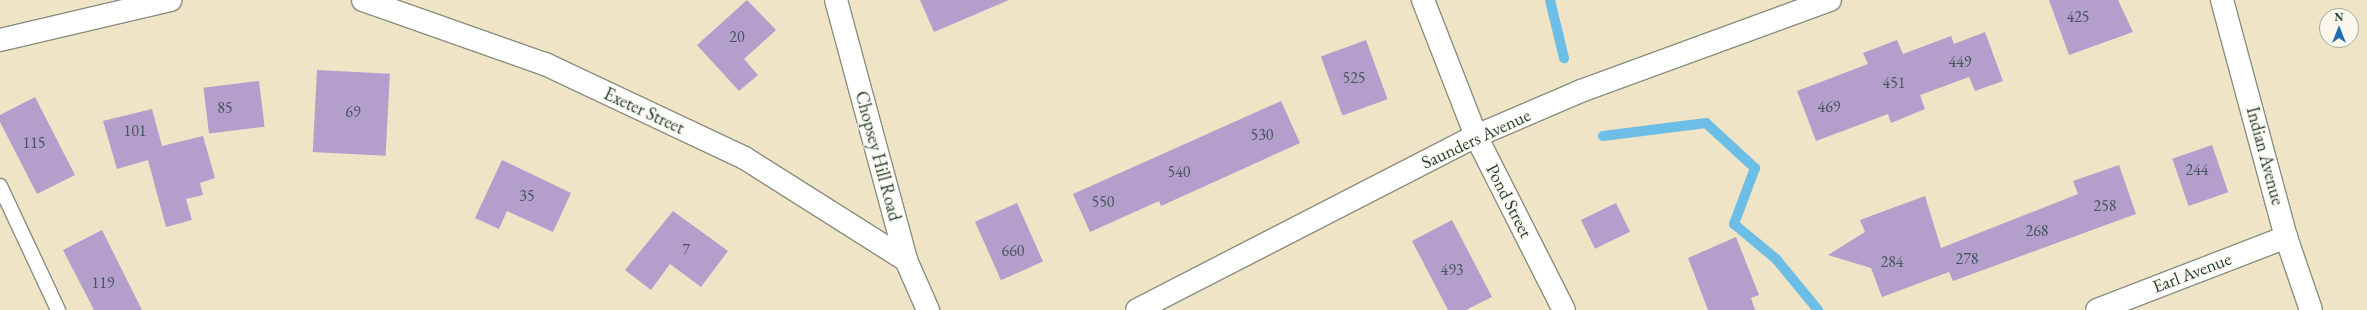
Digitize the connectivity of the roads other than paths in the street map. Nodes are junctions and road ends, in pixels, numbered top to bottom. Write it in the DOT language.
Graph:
graph roads {
  1 [pos="170,0"];
  2 [pos="363,0"];
  3 [pos="836,0"];
  4 [pos="1423,0"];
  5 [pos="1830,0"];
  6 [pos="2222,0"];
  7 [pos="0,40"];
  8 [pos="1476,136"];
  9 [pos="0,186"];
  10 [pos="2286,237"];
  11 [pos="906,260"];
  12 [pos="58,310"];
  13 [pos="928,310"];
  14 [pos="1137,310"];
  15 [pos="1564,310"];
  16 [pos="2097,310"];
  17 [pos="2311,310"];
  1 -- 7 [label="street"];
  2 -- 11 [label="street, Exeter Street"];
  3 -- 11 [label="street, Chopsey Hill Road"];
  4 -- 8 [label="street, Pond Street"];
  5 -- 8 [label="street, Saunders Avenue"];
  6 -- 10 [label="street, Indian Avenue"];
  8 -- 14 [label="street, Saunders Avenue"];
  8 -- 15 [label="street, Pond Street"];
  9 -- 12 [label="lane"];
  10 -- 16 [label="street, Earl Avenue"];
  10 -- 17 [label="street, Indian Avenue"];
  11 -- 13 [label="street, Chopsey Hill Road"];
}
